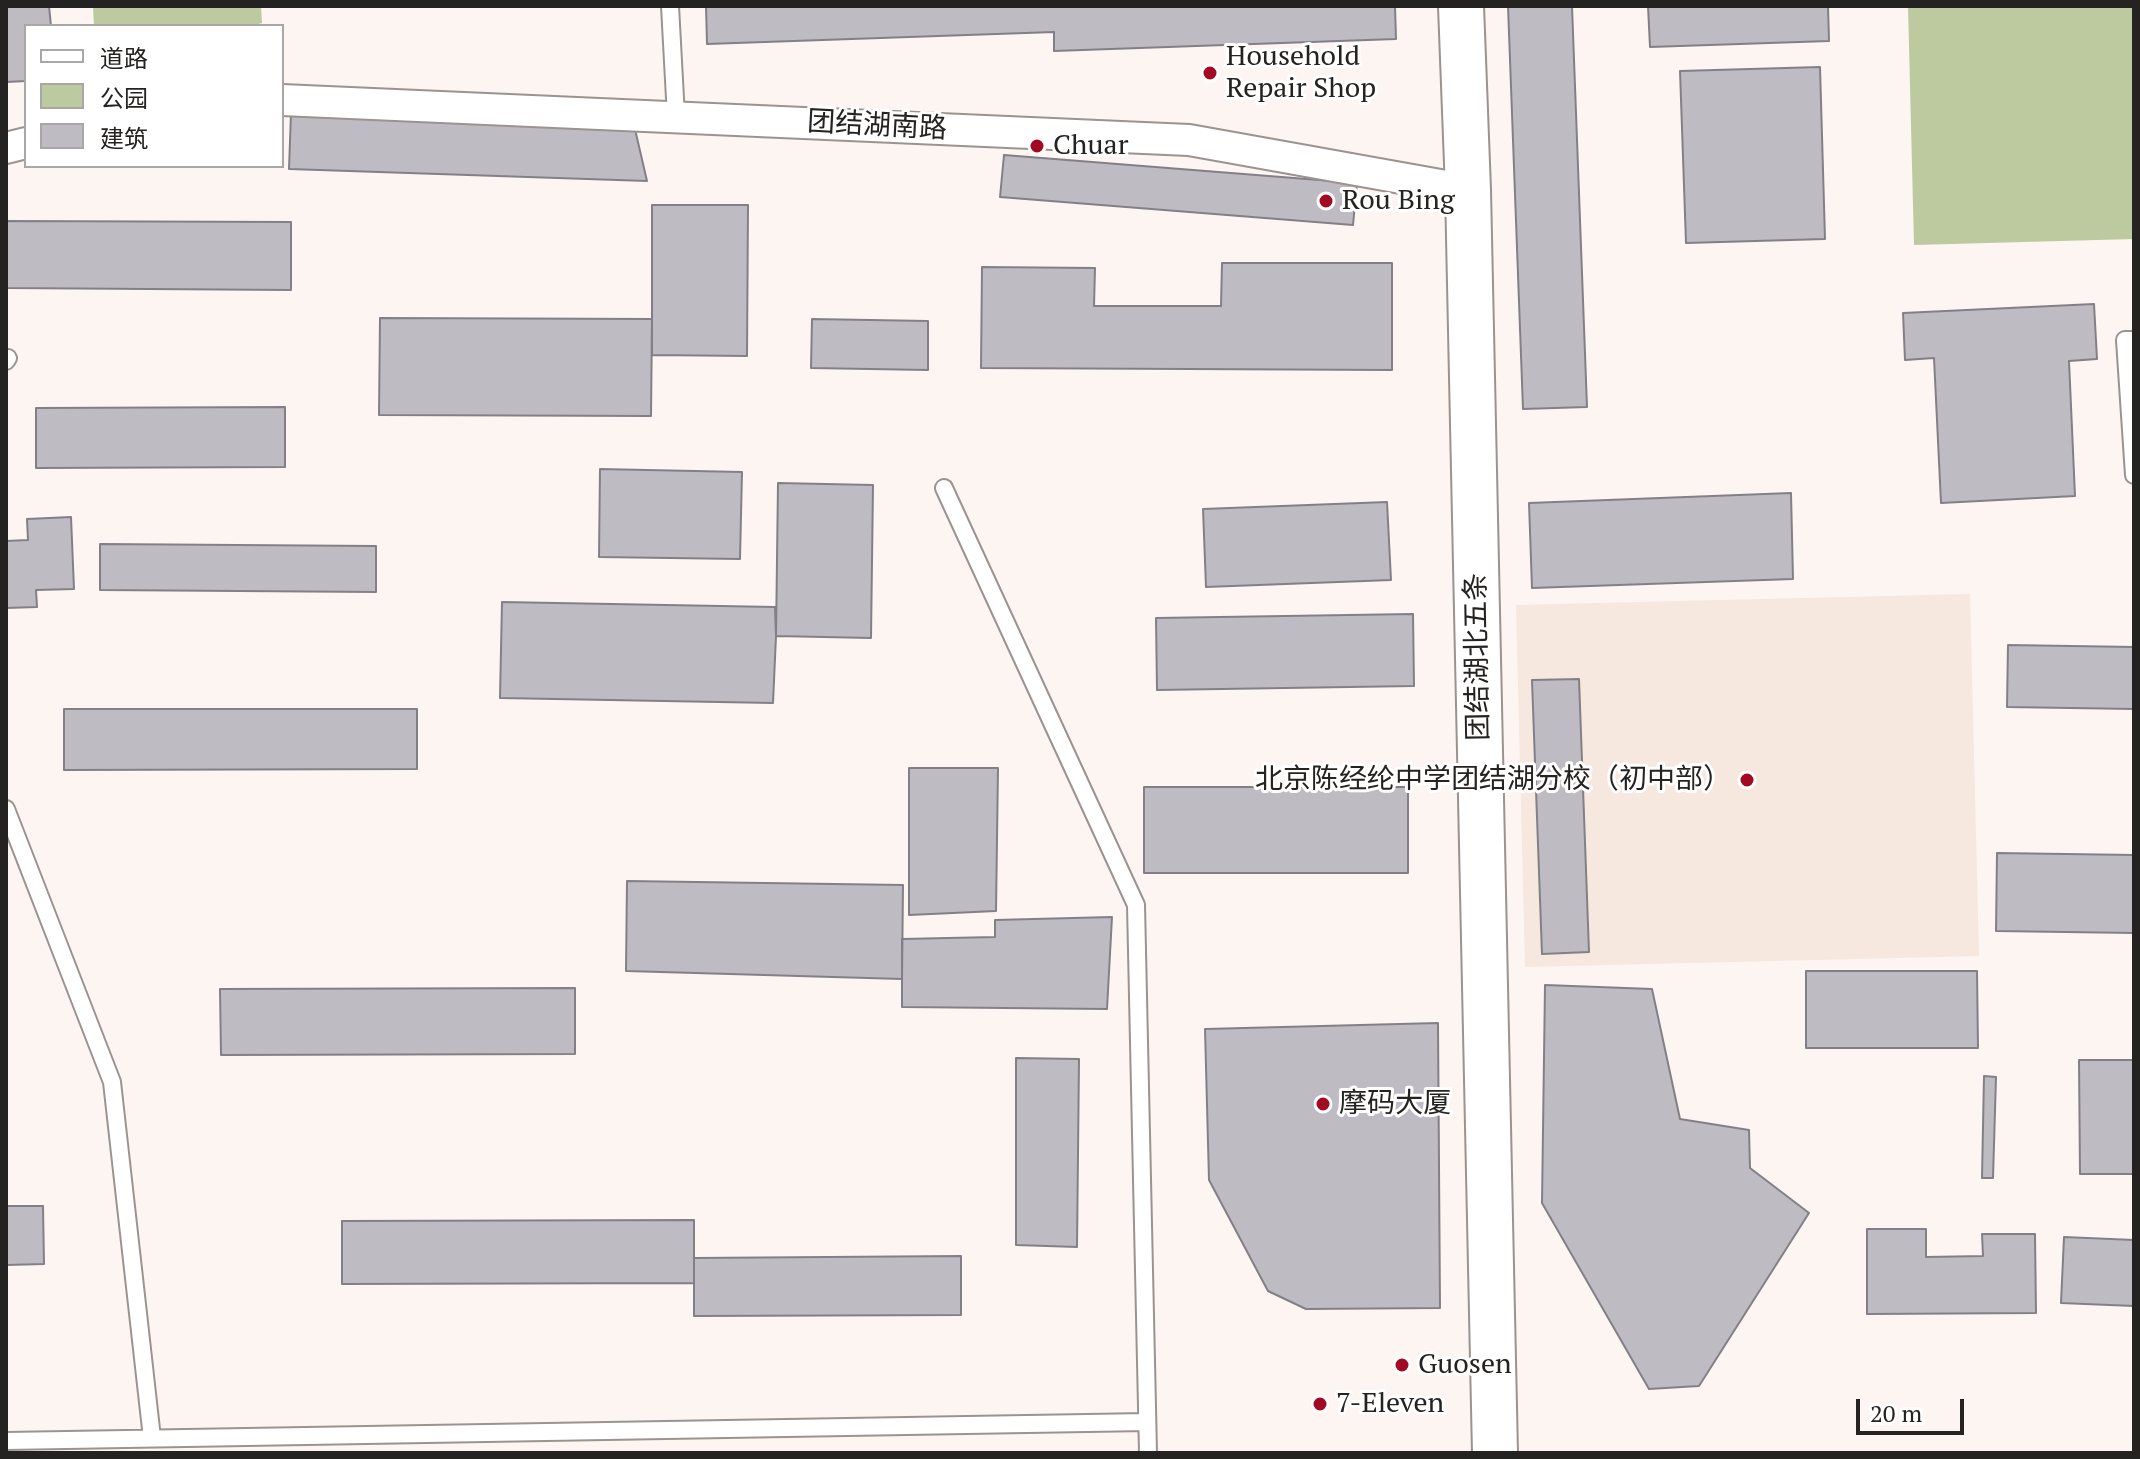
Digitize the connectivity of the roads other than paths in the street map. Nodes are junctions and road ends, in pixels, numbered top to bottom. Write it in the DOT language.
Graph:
graph roads {
  1 [pos="670,6"];
  2 [pos="1461,6"];
  3 [pos="284,100"];
  4 [pos="676,117"];
  5 [pos="1468,190"];
  6 [pos="2134,340"];
  7 [pos="2134,475"];
  8 [pos="944,488"];
  9 [pos="6,809"];
  10 [pos="12,836"];
  11 [pos="1147,1422"];
  12 [pos="152,1438"];
  13 [pos="6,1441"];
  14 [pos="1148,1453"];
  15 [pos="1495,1453"];
  1 -- 4 [label="lane"];
  2 -- 5 [label="street, 团结湖北五条"];
  3 -- 4 [label="street, 团结湖南路"];
  4 -- 5 [label="street, 团结湖南路"];
  5 -- 15 [label="street, 团结湖北五条"];
  6 -- 7 [label="lane"];
  8 -- 11 [label="lane"];
  9 -- 10 [label="lane"];
  10 -- 12 [label="lane"];
  11 -- 12 [label="lane"];
  11 -- 14 [label="lane"];
  12 -- 13 [label="lane"];
}
